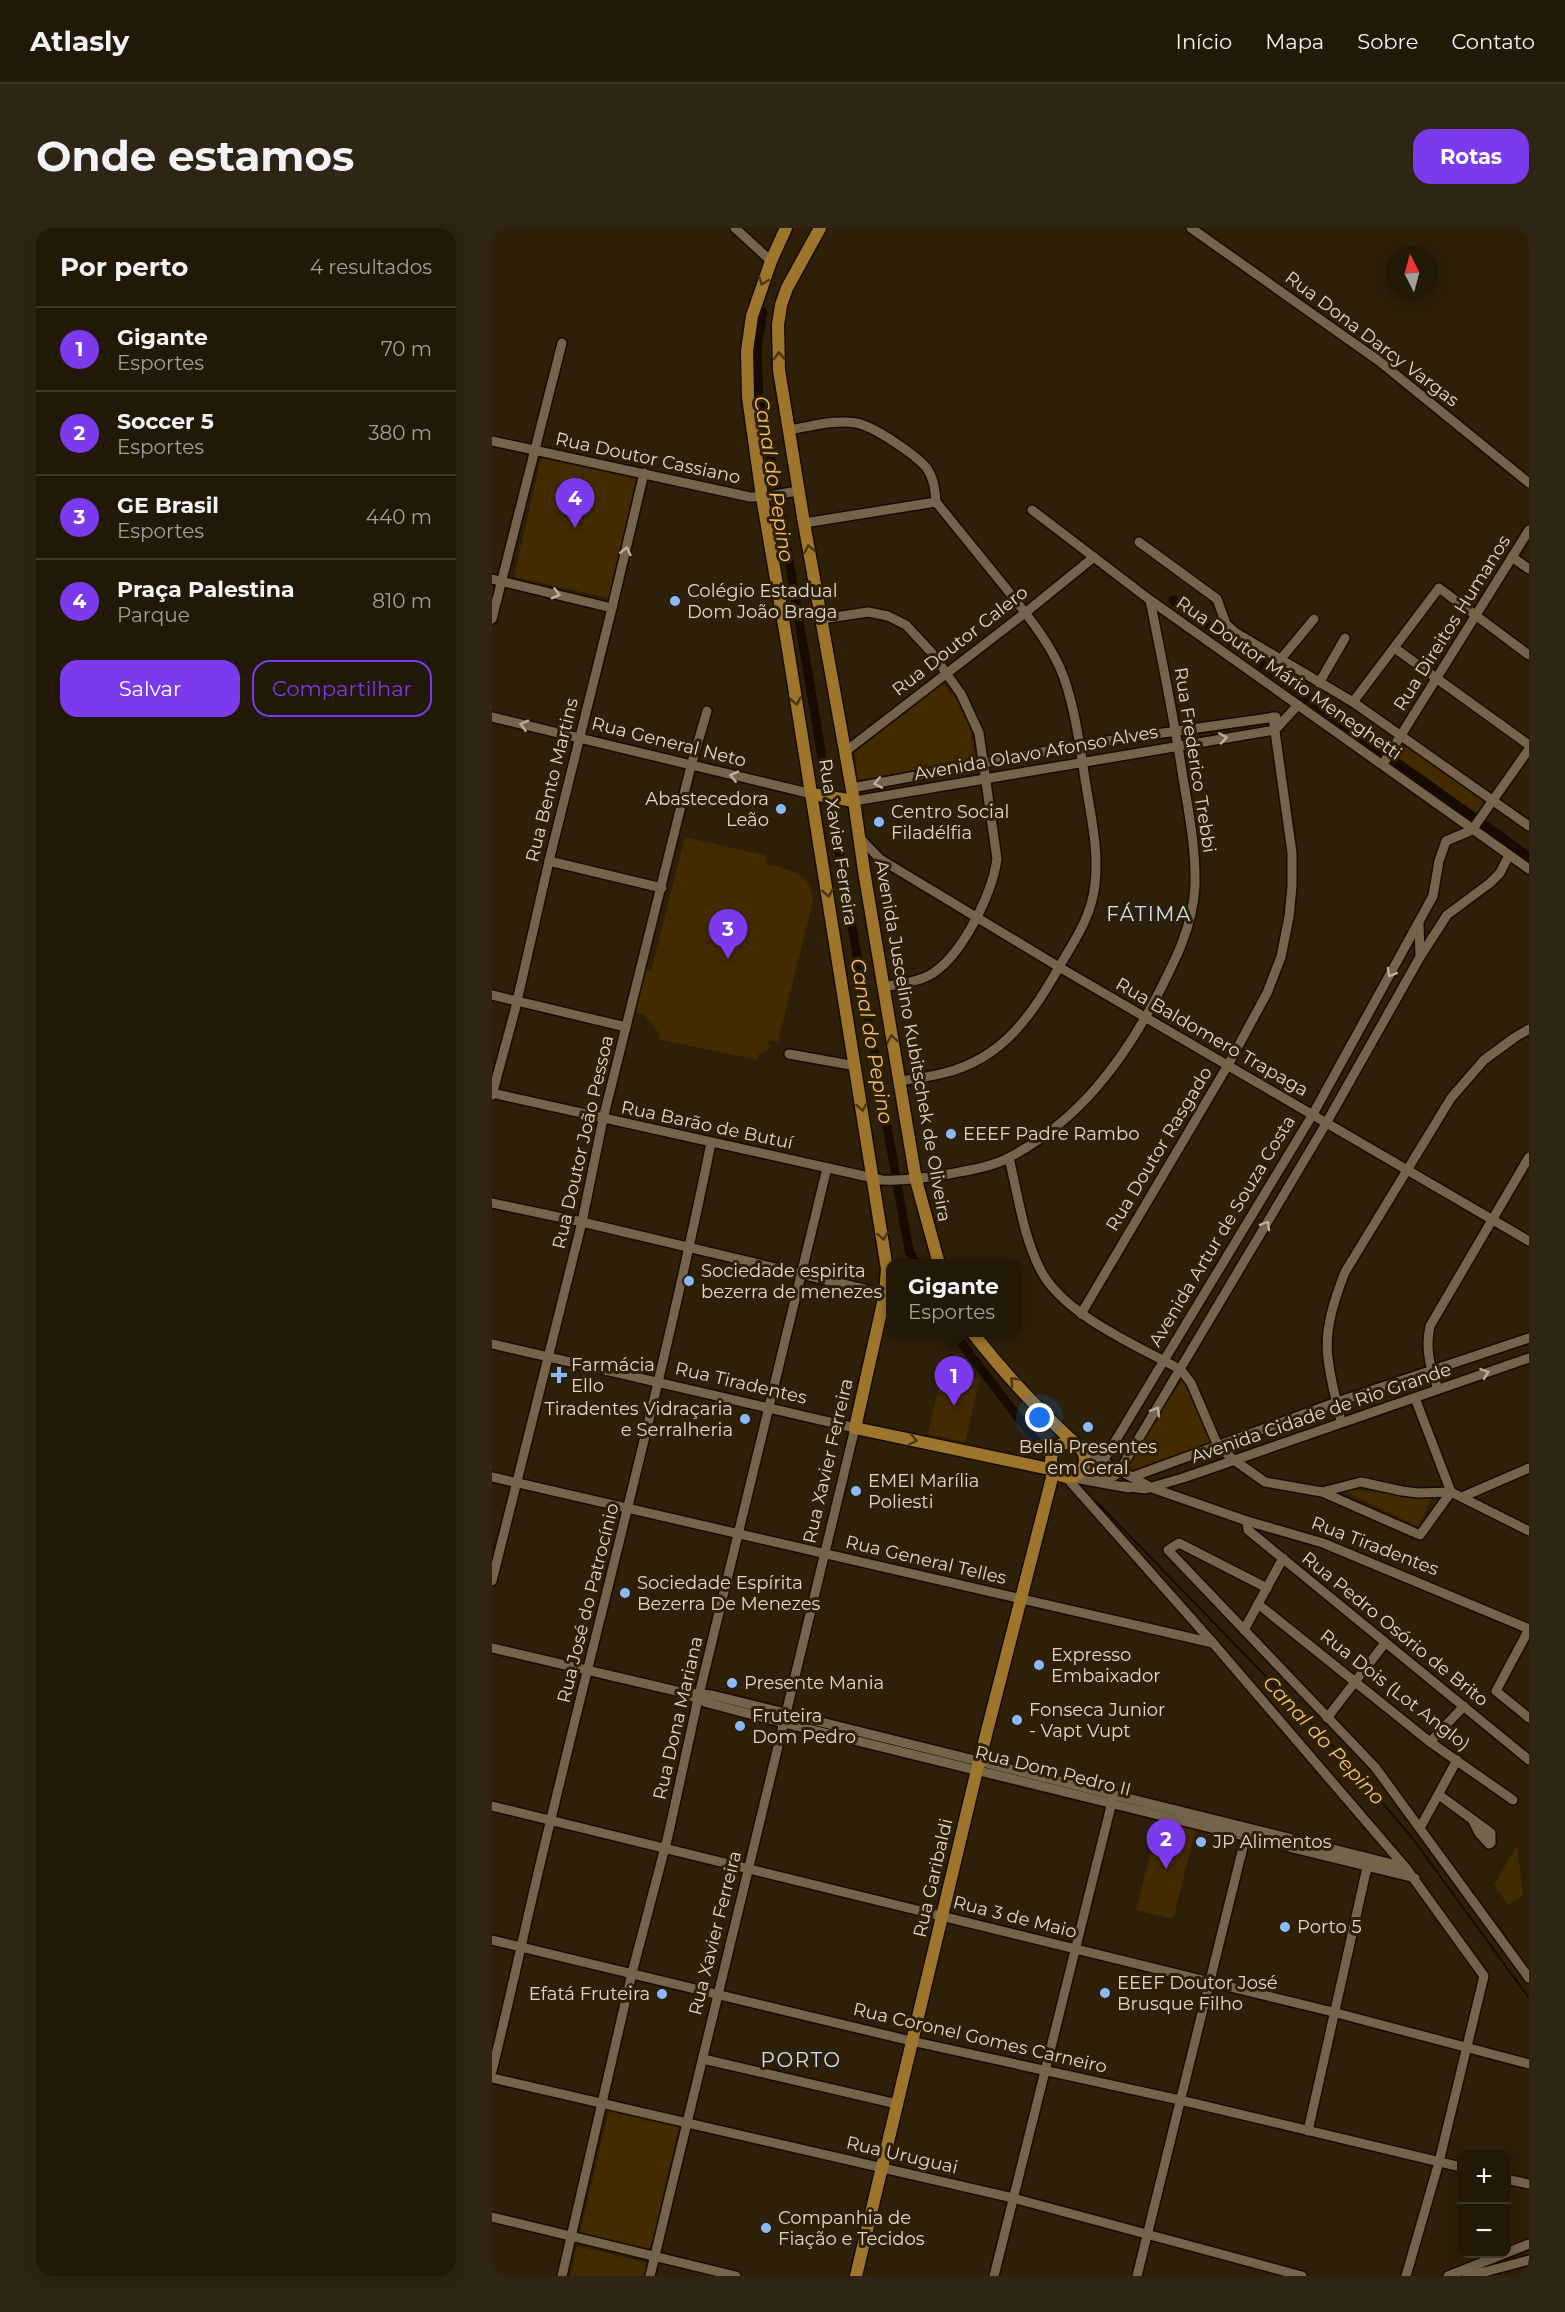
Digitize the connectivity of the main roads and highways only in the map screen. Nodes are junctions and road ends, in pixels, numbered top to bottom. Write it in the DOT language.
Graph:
graph roads {
  1 [pos="786,228"];
  2 [pos="820,228"];
  3 [pos="852,788"];
  4 [pos="812,794"];
  5 [pos="838,798"];
  6 [pos="854,801"];
  7 [pos="887,1259"];
  8 [pos="938,1259"];
  9 [pos="886,1286"];
  10 [pos="976,1337"];
  11 [pos="855,1428"];
  12 [pos="1080,1448"];
  13 [pos="1062,1475"];
  14 [pos="856,2276"];
  1 -- 4 [label="main road, Rua Xavier Ferreira, one-way"];
  3 -- 2 [label="main road, Avenida Juscelino Kubitschek de Oliveira, one-way"];
  3 -- 5 [label="main road"];
  3 -- 6 [label="main road, Avenida Juscelino Kubitschek de Oliveira"];
  4 -- 5 [label="main road, Rua General Neto"];
  4 -- 7 [label="main road, Rua Xavier Ferreira, one-way"];
  5 -- 6 [label="main road, Rua General Neto"];
  8 -- 6 [label="main road, Avenida Juscelino Kubitschek de Oliveira, one-way"];
  9 -- 11 [label="main road, Rua Xavier Ferreira, one-way"];
  12 -- 10 [label="main road, one-way"];
  11 -- 13 [label="main road, Rua Tiradentes, one-way"];
  12 -- 13 [label="main road"];
  12 -- 13 [label="main road"];
  13 -- 14 [label="main road, Rua Garibaldi"];
}
